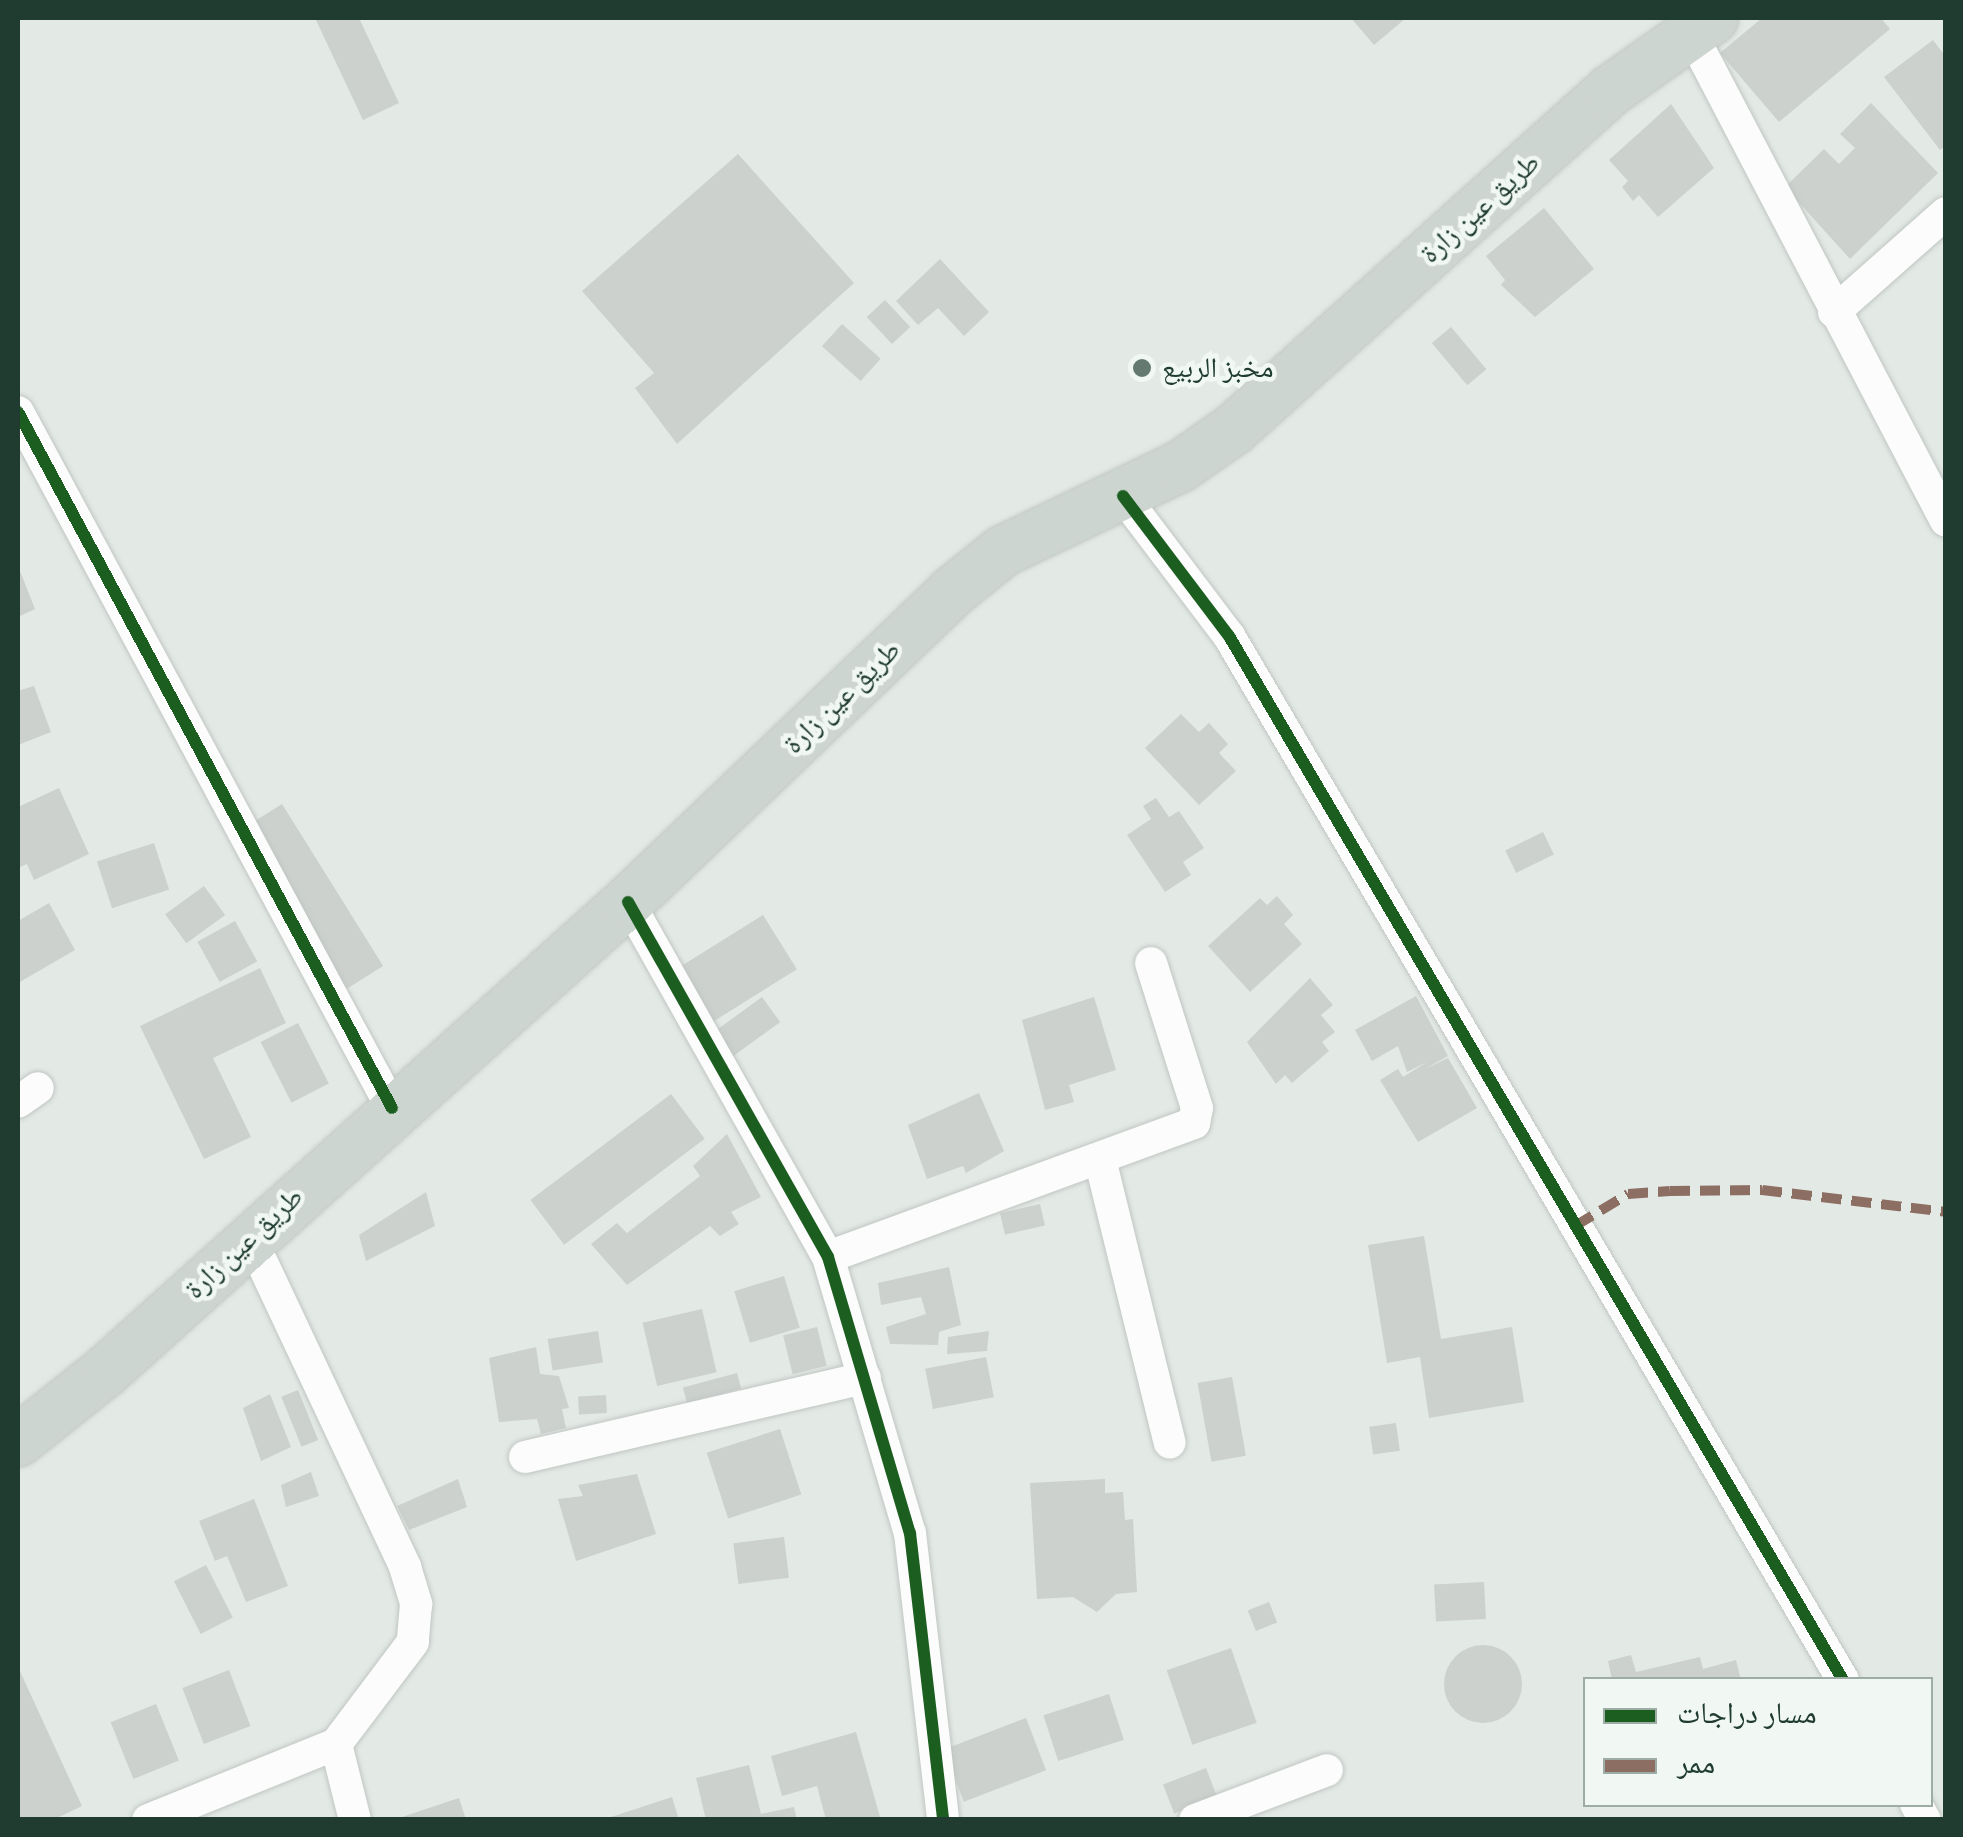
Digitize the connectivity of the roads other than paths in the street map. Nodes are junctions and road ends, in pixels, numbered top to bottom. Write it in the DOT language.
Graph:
graph roads {
  1 [pos="1696,23"];
  2 [pos="1946,213"];
  3 [pos="1834,312"];
  4 [pos="18,412"];
  5 [pos="1936,480"];
  6 [pos="1122,496"];
  7 [pos="1946,521"];
  8 [pos="628,902"];
  9 [pos="1151,963"];
  10 [pos="392,1108"];
  11 [pos="1100,1159"];
  12 [pos="250,1238"];
  13 [pos="828,1256"];
  14 [pos="865,1378"];
  15 [pos="18,1441"];
  16 [pos="1170,1443"];
  17 [pos="525,1456"];
  18 [pos="1841,1677"];
  19 [pos="336,1744"];
  20 [pos="1326,1770"];
  21 [pos="148,1820"];
  22 [pos="355,1820"];
  23 [pos="943,1820"];
  24 [pos="1195,1820"];
  1 -- 3 [label="street"];
  1 -- 6 [label="main road, طريق عين زارة"];
  2 -- 3 [label="street"];
  3 -- 5 [label="street"];
  4 -- 10 [label="street"];
  5 -- 7 [label="street"];
  6 -- 8 [label="main road, طريق عين زارة"];
  6 -- 18 [label="street"];
  8 -- 10 [label="main road, طريق عين زارة"];
  8 -- 13 [label="street"];
  9 -- 11 [label="street"];
  10 -- 12 [label="main road, طريق عين زارة"];
  11 -- 13 [label="street"];
  11 -- 16 [label="street"];
  12 -- 15 [label="main road, طريق عين زارة"];
  12 -- 19 [label="street"];
  13 -- 14 [label="street"];
  14 -- 17 [label="street"];
  14 -- 23 [label="street"];
  19 -- 21 [label="street"];
  19 -- 22 [label="street"];
  20 -- 24 [label="street"];
}
